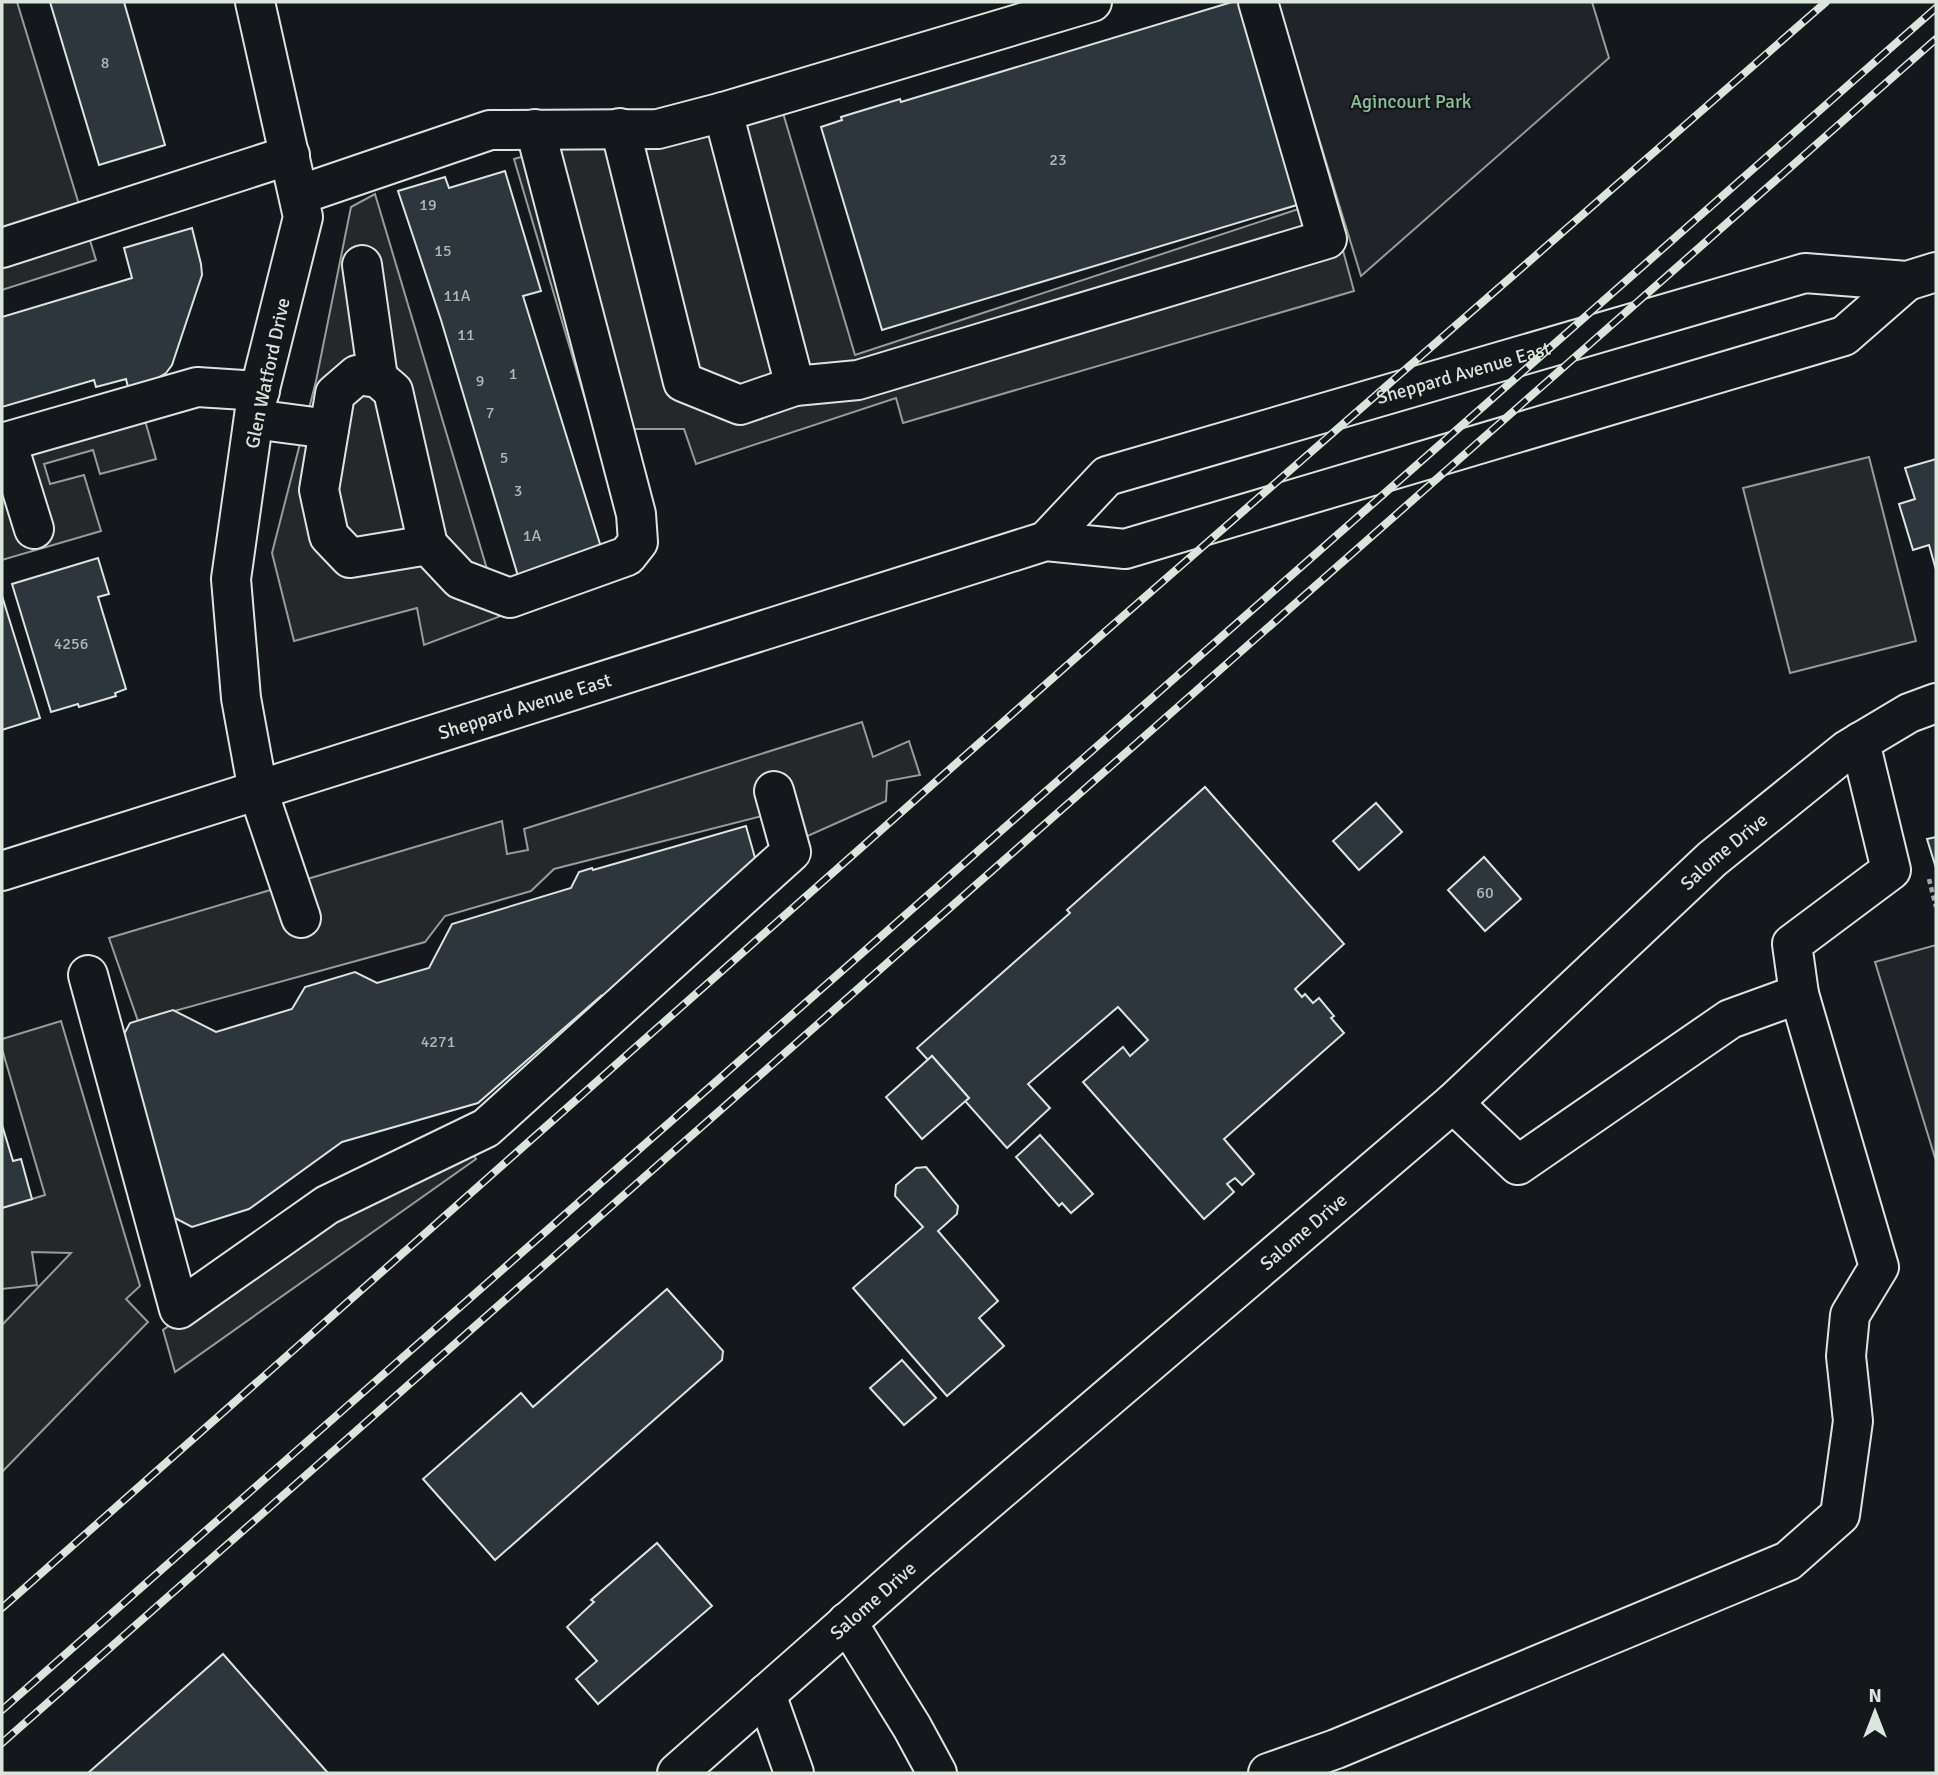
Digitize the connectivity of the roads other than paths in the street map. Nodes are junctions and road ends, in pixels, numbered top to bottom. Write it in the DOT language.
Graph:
graph roads {
  1 [pos="255,2"];
  2 [pos="1093,2"];
  3 [pos="1258,2"];
  4 [pos="723,112"];
  5 [pos="620,128"];
  6 [pos="535,129"];
  7 [pos="290,155"];
  8 [pos="299,195"];
  9 [pos="2,248"];
  10 [pos="362,265"];
  11 [pos="1922,276"];
  12 [pos="378,377"];
  13 [pos="795,386"];
  14 [pos="257,405"];
  15 [pos="329,429"];
  16 [pos="4,442"];
  17 [pos="34,529"];
  18 [pos="1046,541"];
  19 [pos="428,545"];
  20 [pos="1936,703"];
  21 [pos="1860,742"];
  22 [pos="258,791"];
  23 [pos="774,791"];
  24 [pos="2,871"];
  25 [pos="301,918"];
  26 [pos="88,975"];
  27 [pos="1799,994"];
  28 [pos="1453,1103"];
  29 [pos="848,1622"];
  30 [pos="766,1695"];
  31 [pos="677,1773"];
  32 [pos="794,1773"];
  33 [pos="937,1773"];
  34 [pos="1268,1773"];
  1 -- 7 [label="main road, Glen Watford Drive"];
  2 -- 4 [label="main road"];
  3 -- 13 [label="main road"];
  4 -- 5 [label="main road"];
  4 -- 13 [label="main road"];
  5 -- 6 [label="main road"];
  5 -- 13 [label="main road"];
  6 -- 8 [label="main road"];
  6 -- 19 [label="main road"];
  7 -- 8 [label="main road, Glen Watford Drive"];
  7 -- 9 [label="main road"];
  8 -- 14 [label="main road, Glen Watford Drive"];
  10 -- 12 [label="main road"];
  11 -- 18 [label="main road, Sheppard Avenue East"];
  11 -- 18 [label="main road, Sheppard Avenue East"];
  12 -- 15 [label="main road"];
  12 -- 19 [label="main road"];
  14 -- 15 [label="main road"];
  14 -- 16 [label="main road"];
  14 -- 22 [label="main road, Glen Watford Drive"];
  15 -- 19 [label="main road"];
  16 -- 17 [label="main road"];
  18 -- 22 [label="main road, Sheppard Avenue East"];
  20 -- 21 [label="main road, Salome Drive"];
  21 -- 27 [label="main road"];
  21 -- 28 [label="main road, Salome Drive"];
  22 -- 24 [label="main road, Sheppard Avenue East"];
  22 -- 25 [label="main road, Glen Watford Drive"];
  23 -- 26 [label="main road"];
  27 -- 28 [label="main road"];
  27 -- 34 [label="main road"];
  28 -- 29 [label="main road, Salome Drive"];
  29 -- 30 [label="main road, Salome Drive"];
  29 -- 33 [label="main road"];
  30 -- 31 [label="main road, Salome Drive"];
  30 -- 32 [label="main road"];
}
